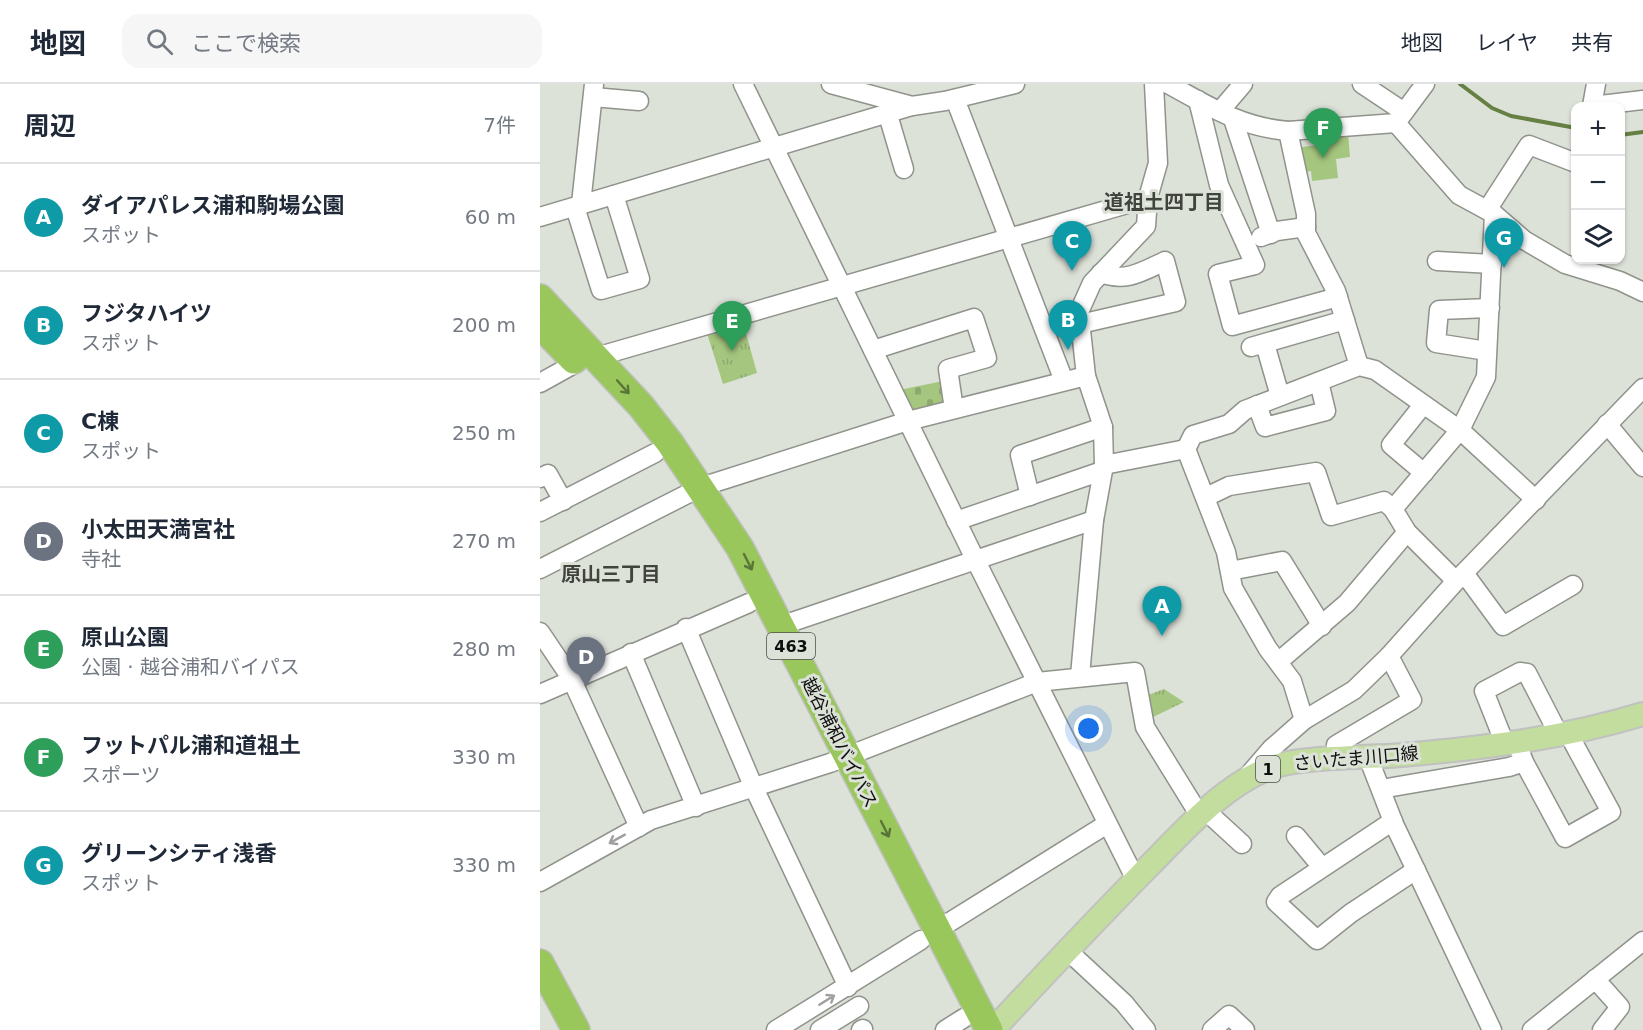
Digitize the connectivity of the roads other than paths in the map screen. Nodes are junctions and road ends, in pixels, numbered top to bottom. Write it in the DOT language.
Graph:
graph roads {
  1 [pos="743,84"];
  2 [pos="831,84"];
  3 [pos="1015,84"];
  4 [pos="1154,84"];
  5 [pos="1167,84"];
  6 [pos="1243,84"];
  7 [pos="1362,84"];
  8 [pos="1425,84"];
  9 [pos="1596,84"];
  10 [pos="593,90"];
  11 [pos="948,95"];
  12 [pos="639,100"];
  13 [pos="1197,100"];
  14 [pos="1643,100"];
  15 [pos="1593,102"];
  16 [pos="1625,102"];
  17 [pos="912,106"];
  18 [pos="888,115"];
  19 [pos="1227,115"];
  20 [pos="1400,117"];
  21 [pos="1288,131"];
  22 [pos="772,147"];
  23 [pos="1571,161"];
  24 [pos="904,169"];
  25 [pos="614,195"];
  26 [pos="1148,198"];
  27 [pos="578,206"];
  28 [pos="1491,212"];
  29 [pos="540,217"];
  30 [pos="1306,226"];
  31 [pos="1270,234"];
  32 [pos="1010,238"];
  33 [pos="1245,244"];
  34 [pos="1437,261"];
  35 [pos="1492,264"];
  36 [pos="1101,273"];
  37 [pos="842,287"];
  38 [pos="1643,292"];
  39 [pos="1338,297"];
  40 [pos="540,298"];
  41 [pos="1490,308"];
  42 [pos="1345,320"];
  43 [pos="1080,324"];
  44 [pos="540,325"];
  45 [pos="873,350"];
  46 [pos="1487,351"];
  47 [pos="586,360"];
  48 [pos="1359,366"];
  49 [pos="1086,376"];
  50 [pos="1064,381"];
  51 [pos="1319,382"];
  52 [pos="540,383"];
  53 [pos="1643,388"];
  54 [pos="1280,396"];
  55 [pos="1257,405"];
  56 [pos="1423,405"];
  57 [pos="954,409"];
  58 [pos="908,421"];
  59 [pos="1607,424"];
  60 [pos="1103,427"];
  61 [pos="1460,430"];
  62 [pos="1186,449"];
  63 [pos="655,453"];
  64 [pos="1643,467"];
  65 [pos="1103,468"];
  66 [pos="1424,473"];
  67 [pos="540,478"];
  68 [pos="693,492"];
  69 [pos="1030,496"];
  70 [pos="1206,497"];
  71 [pos="1536,500"];
  72 [pos="563,501"];
  73 [pos="1393,509"];
  74 [pos="540,512"];
  75 [pos="1094,520"];
  76 [pos="956,521"];
  77 [pos="1407,532"];
  78 [pos="975,559"];
  79 [pos="540,569"];
  80 [pos="1230,571"];
  81 [pos="1460,577"];
  82 [pos="1573,585"];
  83 [pos="748,603"];
  84 [pos="780,626"];
  85 [pos="1322,626"];
  86 [pos="686,628"];
  87 [pos="540,632"];
  88 [pos="631,653"];
  89 [pos="1389,656"];
  90 [pos="1278,662"];
  91 [pos="1080,676"];
  92 [pos="571,678"];
  93 [pos="1037,682"];
  94 [pos="540,694"];
  95 [pos="1643,714"];
  96 [pos="1304,720"];
  97 [pos="1564,734"];
  98 [pos="1516,750"];
  99 [pos="1368,757"];
  100 [pos="1337,759"];
  101 [pos="839,760"];
  102 [pos="1243,781"];
  103 [pos="754,788"];
  104 [pos="1381,789"];
  105 [pos="696,807"];
  106 [pos="1203,813"];
  107 [pos="1393,821"];
  108 [pos="1107,825"];
  109 [pos="639,827"];
  110 [pos="1296,836"];
  111 [pos="1242,844"];
  112 [pos="1321,866"];
  113 [pos="1416,870"];
  114 [pos="1136,880"];
  115 [pos="540,882"];
  116 [pos="929,935"];
  117 [pos="1643,941"];
  118 [pos="1067,950"];
  119 [pos="540,963"];
  120 [pos="1595,979"];
  121 [pos="848,987"];
  122 [pos="859,1006"];
  123 [pos="804,1014"];
  124 [pos="960,1026"];
  125 [pos="576,1030"];
  126 [pos="776,1030"];
  127 [pos="814,1030"];
  128 [pos="820,1030"];
  129 [pos="991,1030"];
  130 [pos="1146,1030"];
  131 [pos="1212,1030"];
  132 [pos="1245,1030"];
  133 [pos="1492,1030"];
  134 [pos="1532,1030"];
  135 [pos="1602,1030"];
  1 -- 22 [label="street"];
  2 -- 17 [label="street"];
  3 -- 11 [label="street"];
  4 -- 26 [label="street"];
  5 -- 13 [label="street"];
  6 -- 19 [label="street"];
  7 -- 20 [label="street"];
  8 -- 20 [label="street"];
  9 -- 15 [label="street"];
  10 -- 12 [label="street"];
  10 -- 27 [label="street"];
  11 -- 17 [label="street"];
  11 -- 32 [label="street"];
  13 -- 19 [label="street"];
  13 -- 33 [label="street"];
  14 -- 16 [label="street"];
  17 -- 18 [label="street"];
  18 -- 22 [label="street"];
  18 -- 24 [label="street"];
  19 -- 21 [label="street"];
  19 -- 31 [label="street"];
  20 -- 21 [label="street"];
  20 -- 28 [label="street"];
  21 -- 30 [label="street"];
  22 -- 25 [label="street"];
  22 -- 37 [label="street"];
  23 -- 28 [label="street"];
  25 -- 27 [label="street"];
  25 -- 27 [label="street"];
  26 -- 32 [label="street"];
  26 -- 36 [label="street"];
  27 -- 29 [label="street"];
  28 -- 35 [label="street"];
  28 -- 38 [label="street"];
  30 -- 31 [label="street"];
  30 -- 39 [label="street"];
  31 -- 33 [label="street"];
  32 -- 37 [label="street"];
  32 -- 50 [label="street"];
  33 -- 39 [label="street"];
  34 -- 35 [label="street"];
  35 -- 41 [label="street"];
  36 -- 43 [label="street"];
  36 -- 43 [label="street"];
  37 -- 45 [label="street"];
  37 -- 47 [label="street"];
  39 -- 42 [label="street"];
  40 -- 47 [label="highway, 越谷浦和バイパス / 463"];
  41 -- 46 [label="street"];
  41 -- 46 [label="street"];
  42 -- 48 [label="street"];
  42 -- 54 [label="street"];
  43 -- 49 [label="street"];
  44 -- 47 [label="highway, 越谷浦和バイパス / 463"];
  45 -- 57 [label="street"];
  45 -- 58 [label="street"];
  46 -- 61 [label="street"];
  47 -- 52 [label="street"];
  47 -- 63 [label="highway, 越谷浦和バイパス / 463"];
  47 -- 68 [label="highway, 越谷浦和バイパス / 463, one-way"];
  48 -- 51 [label="street"];
  48 -- 56 [label="street"];
  49 -- 50 [label="street"];
  49 -- 60 [label="street"];
  50 -- 57 [label="street"];
  51 -- 54 [label="street"];
  51 -- 55 [label="street"];
  53 -- 59 [label="street"];
  54 -- 55 [label="street"];
  55 -- 62 [label="street"];
  56 -- 61 [label="street"];
  56 -- 66 [label="street"];
  57 -- 58 [label="street"];
  58 -- 68 [label="street"];
  58 -- 76 [label="street"];
  59 -- 64 [label="street"];
  59 -- 71 [label="street"];
  60 -- 65 [label="street"];
  60 -- 69 [label="street"];
  61 -- 66 [label="street"];
  61 -- 71 [label="street"];
  62 -- 65 [label="street"];
  62 -- 70 [label="street"];
  63 -- 68 [label="highway, 越谷浦和バイパス / 463"];
  63 -- 72 [label="street"];
  65 -- 69 [label="street"];
  65 -- 75 [label="street"];
  66 -- 73 [label="street"];
  67 -- 72 [label="street"];
  68 -- 79 [label="street"];
  68 -- 83 [label="highway, 越谷浦和バイパス / 463"];
  68 -- 84 [label="highway, 越谷浦和バイパス / 463, one-way"];
  69 -- 76 [label="street"];
  70 -- 73 [label="street"];
  70 -- 80 [label="street"];
  71 -- 81 [label="street"];
  72 -- 74 [label="street"];
  73 -- 77 [label="street"];
  75 -- 78 [label="street"];
  75 -- 91 [label="street"];
  76 -- 78 [label="street"];
  77 -- 81 [label="street"];
  77 -- 85 [label="street"];
  78 -- 84 [label="street"];
  78 -- 93 [label="street"];
  80 -- 85 [label="street"];
  80 -- 90 [label="street"];
  81 -- 82 [label="street"];
  81 -- 89 [label="street"];
  83 -- 86 [label="street"];
  83 -- 101 [label="highway, 越谷浦和バイパス / 463"];
  84 -- 101 [label="highway, 越谷浦和バイパス / 463"];
  85 -- 90 [label="street"];
  86 -- 88 [label="street"];
  86 -- 103 [label="street"];
  87 -- 92 [label="street"];
  88 -- 92 [label="street"];
  88 -- 105 [label="street"];
  89 -- 96 [label="street"];
  89 -- 100 [label="street"];
  90 -- 96 [label="street"];
  91 -- 93 [label="street"];
  91 -- 106 [label="street"];
  92 -- 94 [label="street"];
  92 -- 109 [label="street"];
  93 -- 101 [label="street"];
  93 -- 108 [label="street"];
  95 -- 97 [label="main road, さいたま川口線 / 1"];
  96 -- 102 [label="street"];
  97 -- 98 [label="main road, さいたま川口線 / 1"];
  97 -- 98 [label="street"];
  97 -- 98 [label="street"];
  98 -- 99 [label="main road, さいたま川口線 / 1"];
  98 -- 104 [label="street"];
  99 -- 100 [label="main road, さいたま川口線 / 1"];
  99 -- 104 [label="street"];
  100 -- 102 [label="main road, さいたま川口線 / 1"];
  101 -- 103 [label="street"];
  101 -- 116 [label="highway, 越谷浦和バイパス / 463"];
  102 -- 106 [label="main road, さいたま川口線 / 1"];
  103 -- 105 [label="street"];
  103 -- 121 [label="street"];
  104 -- 107 [label="street"];
  105 -- 109 [label="street"];
  106 -- 111 [label="street"];
  106 -- 114 [label="main road, さいたま川口線 / 1"];
  107 -- 112 [label="street"];
  107 -- 113 [label="street"];
  108 -- 114 [label="street"];
  108 -- 116 [label="street"];
  109 -- 115 [label="street, one-way"];
  110 -- 112 [label="street"];
  112 -- 113 [label="street"];
  113 -- 133 [label="street"];
  114 -- 118 [label="main road, さいたま川口線 / 1"];
  116 -- 121 [label="street"];
  116 -- 124 [label="highway, 越谷浦和バイパス / 463"];
  116 -- 129 [label="highway, 越谷浦和バイパス / 463"];
  117 -- 120 [label="street"];
  118 -- 129 [label="main road, さいたま川口線 / 1"];
  118 -- 130 [label="street"];
  119 -- 125 [label="highway"];
  120 -- 134 [label="street"];
  120 -- 135 [label="street"];
  123 -- 121 [label="street, one-way"];
  122 -- 128 [label="street"];
  123 -- 126 [label="street"];
  123 -- 127 [label="street"];
  131 -- 132 [label="street"];
}
